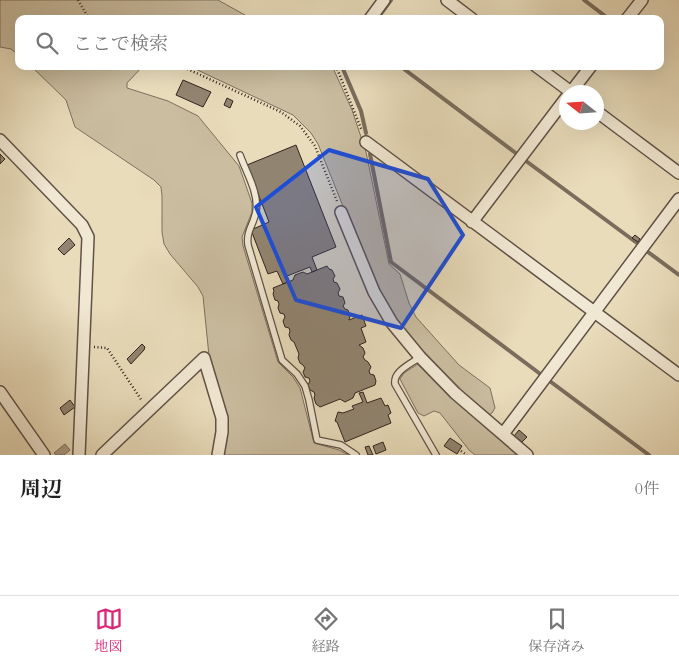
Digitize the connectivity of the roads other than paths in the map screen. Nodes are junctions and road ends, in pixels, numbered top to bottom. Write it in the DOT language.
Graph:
graph roads {
  1 [pos="384,0"];
  2 [pos="447,0"];
  3 [pos="642,0"];
  4 [pos="373,15"];
  5 [pos="467,15"];
  6 [pos="630,15"];
  7 [pos="541,70"];
  8 [pos="588,70"];
  9 [pos="562,85"];
  10 [pos="576,85"];
  11 [pos="559,107"];
  12 [pos="604,117"];
  13 [pos="0,140"];
  14 [pos="366,142"];
  15 [pos="240,155"];
  16 [pos="679,172"];
  17 [pos="679,198"];
  18 [pos="342,212"];
  19 [pos="472,222"];
  20 [pos="594,312"];
  21 [pos="420,357"];
  22 [pos="679,375"];
  23 [pos="0,392"];
  24 [pos="503,434"];
  25 [pos="433,454"];
  26 [pos="44,455"];
  27 [pos="79,455"];
  28 [pos="102,455"];
  29 [pos="218,455"];
  30 [pos="356,455"];
  31 [pos="528,455"];
  1 -- 4 [label="street"];
  2 -- 5 [label="street"];
  3 -- 6 [label="street"];
  7 -- 9 [label="street"];
  8 -- 10 [label="street"];
  11 -- 19 [label="street"];
  12 -- 16 [label="street"];
  13 -- 27 [label="street"];
  14 -- 19 [label="street"];
  15 -- 30 [label="lane"];
  17 -- 20 [label="street"];
  18 -- 21 [label="street"];
  19 -- 20 [label="street"];
  20 -- 22 [label="street"];
  20 -- 24 [label="street"];
  21 -- 24 [label="street"];
  21 -- 25 [label="lane"];
  23 -- 26 [label="street"];
  24 -- 31 [label="street"];
  28 -- 29 [label="street"];
}
